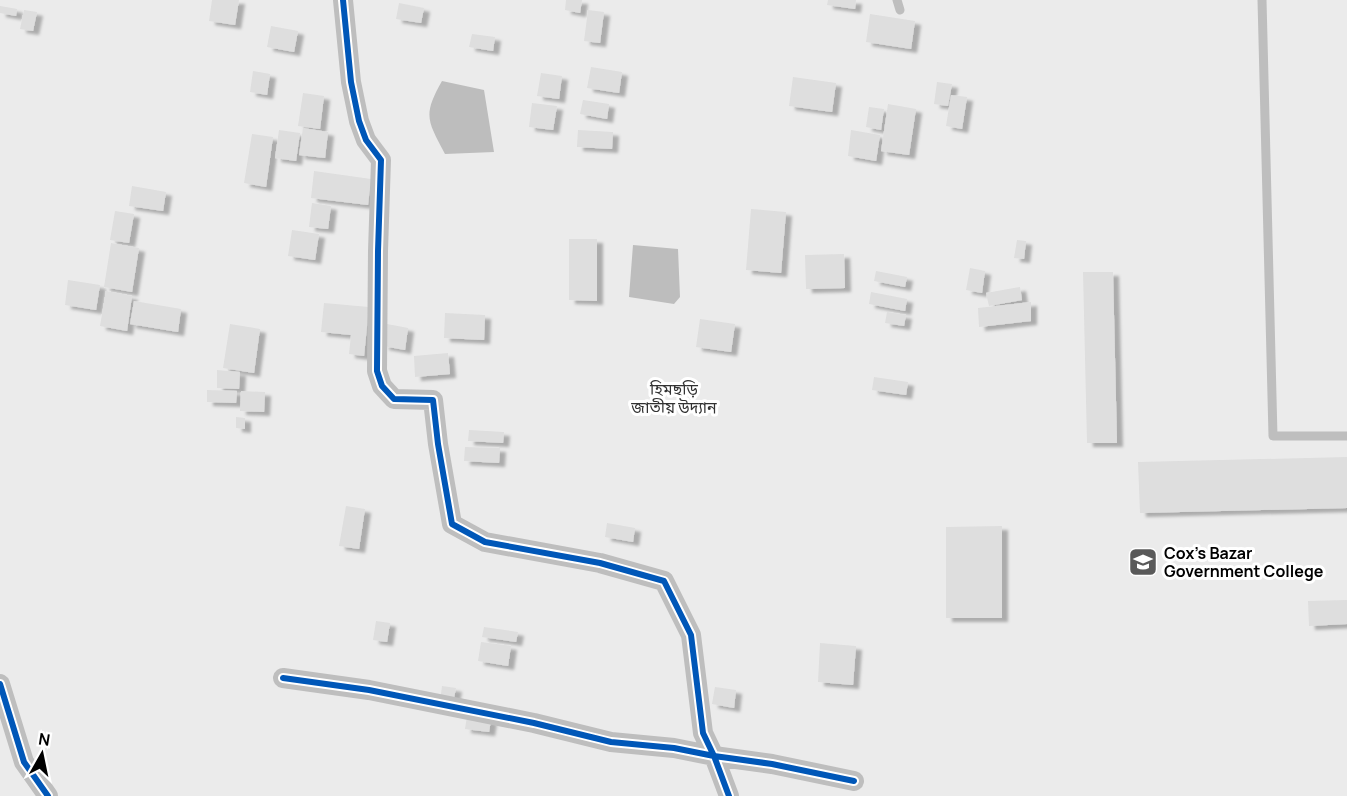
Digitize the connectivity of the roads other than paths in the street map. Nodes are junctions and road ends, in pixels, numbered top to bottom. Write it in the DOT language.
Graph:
graph roads {
  1 [pos="343,0"];
  2 [pos="1262,0"];
  3 [pos="1347,436"];
  4 [pos="283,678"];
  5 [pos="0,684"];
  6 [pos="714,756"];
  7 [pos="854,781"];
  8 [pos="48,796"];
  9 [pos="729,796"];
  1 -- 6 [label="street"];
  2 -- 3 [label="lane"];
  4 -- 6 [label="street"];
  5 -- 8 [label="street"];
  6 -- 7 [label="street"];
  6 -- 9 [label="street"];
}
